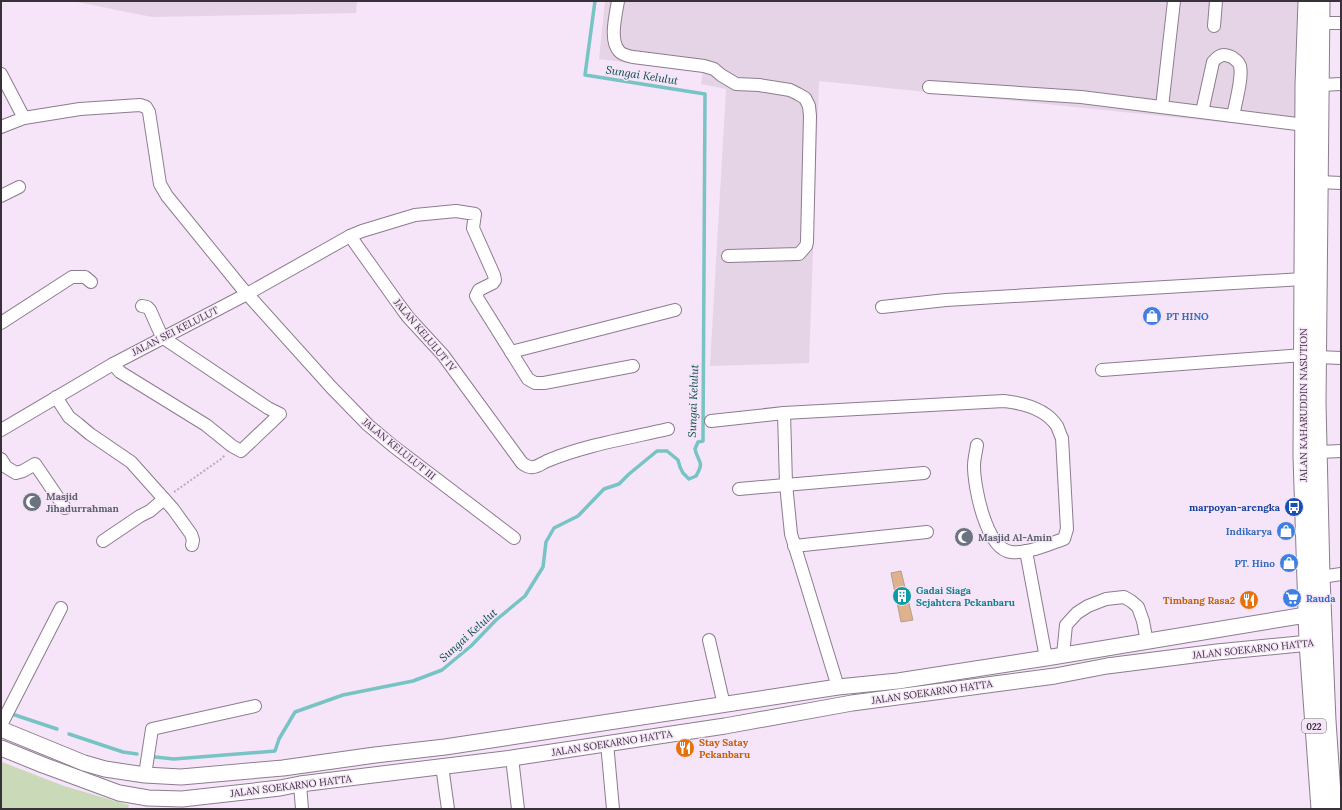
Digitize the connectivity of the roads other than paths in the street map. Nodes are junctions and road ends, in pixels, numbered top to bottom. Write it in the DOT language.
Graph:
graph roads {
  1 [pos="618,1"];
  2 [pos="1174,1"];
  3 [pos="1216,1"];
  4 [pos="1307,1"];
  5 [pos="1321,1"];
  6 [pos="1320,23"];
  7 [pos="1341,23"];
  8 [pos="1214,26"];
  9 [pos="1,74"];
  10 [pos="1341,84"];
  11 [pos="1320,85"];
  12 [pos="929,87"];
  13 [pos="1162,107"];
  14 [pos="1202,112"];
  15 [pos="1233,116"];
  16 [pos="24,118"];
  17 [pos="1305,125"];
  18 [pos="1,127"];
  19 [pos="1319,182"];
  20 [pos="1341,183"];
  21 [pos="19,187"];
  22 [pos="1,196"];
  23 [pos="350,236"];
  24 [pos="728,256"];
  25 [pos="1303,279"];
  26 [pos="91,282"];
  27 [pos="247,294"];
  28 [pos="142,306"];
  29 [pos="882,307"];
  30 [pos="675,310"];
  31 [pos="1,323"];
  32 [pos="162,337"];
  33 [pos="511,352"];
  34 [pos="1310,356"];
  35 [pos="1341,358"];
  36 [pos="113,364"];
  37 [pos="633,366"];
  38 [pos="1102,370"];
  39 [pos="56,397"];
  40 [pos="784,413"];
  41 [pos="711,421"];
  42 [pos="668,429"];
  43 [pos="1,430"];
  44 [pos="977,445"];
  45 [pos="1341,451"];
  46 [pos="1319,452"];
  47 [pos="1,459"];
  48 [pos="924,473"];
  49 [pos="786,484"];
  50 [pos="739,489"];
  51 [pos="164,499"];
  52 [pos="65,508"];
  53 [pos="927,532"];
  54 [pos="514,538"];
  55 [pos="103,541"];
  56 [pos="192,545"];
  57 [pos="794,546"];
  58 [pos="1026,551"];
  59 [pos="1341,574"];
  60 [pos="1313,578"];
  61 [pos="61,608"];
  62 [pos="1323,613"];
  63 [pos="1306,614"];
  64 [pos="709,640"];
  65 [pos="1147,642"];
  66 [pos="1324,642"];
  67 [pos="1308,643"];
  68 [pos="1063,656"];
  69 [pos="1046,658"];
  70 [pos="838,687"];
  71 [pos="724,705"];
  72 [pos="255,706"];
  73 [pos="681,711"];
  74 [pos="1,725"];
  75 [pos="1,729"];
  76 [pos="684,732"];
  77 [pos="607,743"];
  78 [pos="1,748"];
  79 [pos="512,758"];
  80 [pos="442,766"];
  81 [pos="145,775"];
  82 [pos="300,784"];
  83 [pos="302,809"];
  84 [pos="448,809"];
  85 [pos="518,809"];
  86 [pos="613,809"];
  87 [pos="1320,809"];
  88 [pos="1333,809"];
  1 -- 24 [label="street"];
  2 -- 13 [label="street"];
  3 -- 8 [label="street"];
  4 -- 17 [label="highway, JALAN KAHARUDDIN NASUTION"];
  5 -- 6 [label="highway, JALAN KAHARUDDIN NASUTION"];
  6 -- 7 [label="street"];
  6 -- 11 [label="highway, JALAN KAHARUDDIN NASUTION"];
  9 -- 16 [label="street"];
  10 -- 11 [label="street"];
  11 -- 19 [label="highway, JALAN KAHARUDDIN NASUTION"];
  12 -- 13 [label="street"];
  13 -- 14 [label="street"];
  14 -- 15 [label="street"];
  14 -- 15 [label="street"];
  15 -- 17 [label="street"];
  16 -- 18 [label="street"];
  16 -- 27 [label="street, JALAN KELULUT III"];
  17 -- 25 [label="highway, JALAN KAHARUDDIN NASUTION"];
  19 -- 20 [label="street"];
  19 -- 34 [label="highway, JALAN KAHARUDDIN NASUTION"];
  21 -- 22 [label="street"];
  23 -- 27 [label="street, JALAN SEI KELULUT"];
  23 -- 33 [label="street, JALAN SEI KELULUT"];
  23 -- 42 [label="street, JALAN KELULUT IV"];
  25 -- 29 [label="street"];
  25 -- 34 [label="highway, JALAN KAHARUDDIN NASUTION"];
  26 -- 31 [label="street"];
  27 -- 32 [label="street, JALAN SEI KELULUT"];
  27 -- 54 [label="street, JALAN KELULUT III"];
  28 -- 32 [label="street"];
  30 -- 33 [label="street"];
  32 -- 36 [label="street, JALAN SEI KELULUT"];
  32 -- 36 [label="street"];
  33 -- 37 [label="street"];
  34 -- 35 [label="street"];
  34 -- 38 [label="street"];
  34 -- 46 [label="highway, JALAN KAHARUDDIN NASUTION"];
  34 -- 60 [label="highway, JALAN KAHARUDDIN NASUTION"];
  36 -- 39 [label="street, JALAN SEI KELULUT"];
  39 -- 43 [label="street, JALAN SEI KELULUT"];
  39 -- 51 [label="street"];
  40 -- 41 [label="street"];
  40 -- 49 [label="street"];
  40 -- 58 [label="street"];
  44 -- 58 [label="street"];
  45 -- 46 [label="street"];
  46 -- 60 [label="highway, JALAN KAHARUDDIN NASUTION"];
  47 -- 52 [label="street"];
  48 -- 49 [label="street"];
  49 -- 50 [label="street"];
  49 -- 57 [label="street"];
  51 -- 55 [label="street"];
  51 -- 56 [label="street"];
  53 -- 57 [label="street"];
  57 -- 70 [label="street"];
  58 -- 69 [label="street"];
  59 -- 60 [label="street"];
  60 -- 62 [label="highway, JALAN KAHARUDDIN NASUTION"];
  60 -- 63 [label="highway, JALAN KAHARUDDIN NASUTION"];
  61 -- 74 [label="street"];
  62 -- 63 [label="main road, JALAN SOEKARNO HATTA"];
  62 -- 66 [label="highway, JALAN KAHARUDDIN NASUTION"];
  63 -- 65 [label="main road, JALAN SOEKARNO HATTA"];
  63 -- 67 [label="highway, JALAN KAHARUDDIN NASUTION"];
  64 -- 71 [label="street"];
  65 -- 68 [label="main road, JALAN SOEKARNO HATTA"];
  65 -- 68 [label="street"];
  66 -- 67 [label="main road, JALAN SOEKARNO HATTA"];
  66 -- 88 [label="highway, JALAN KAHARUDDIN NASUTION / 022"];
  67 -- 76 [label="main road, JALAN SOEKARNO HATTA"];
  67 -- 87 [label="highway, JALAN KAHARUDDIN NASUTION / 022"];
  68 -- 69 [label="main road, JALAN SOEKARNO HATTA"];
  69 -- 70 [label="main road, JALAN SOEKARNO HATTA"];
  70 -- 71 [label="main road, JALAN SOEKARNO HATTA"];
  71 -- 73 [label="main road, JALAN SOEKARNO HATTA"];
  72 -- 81 [label="street"];
  73 -- 76 [label="main road"];
  73 -- 81 [label="main road, JALAN SOEKARNO HATTA"];
  75 -- 81 [label="main road, JALAN SOEKARNO HATTA"];
  76 -- 77 [label="main road, JALAN SOEKARNO HATTA"];
  77 -- 79 [label="main road, JALAN SOEKARNO HATTA"];
  77 -- 86 [label="street"];
  78 -- 82 [label="main road, JALAN SOEKARNO HATTA"];
  79 -- 80 [label="main road, JALAN SOEKARNO HATTA"];
  79 -- 85 [label="street"];
  80 -- 82 [label="main road, JALAN SOEKARNO HATTA"];
  80 -- 84 [label="street"];
  82 -- 83 [label="street"];
}
